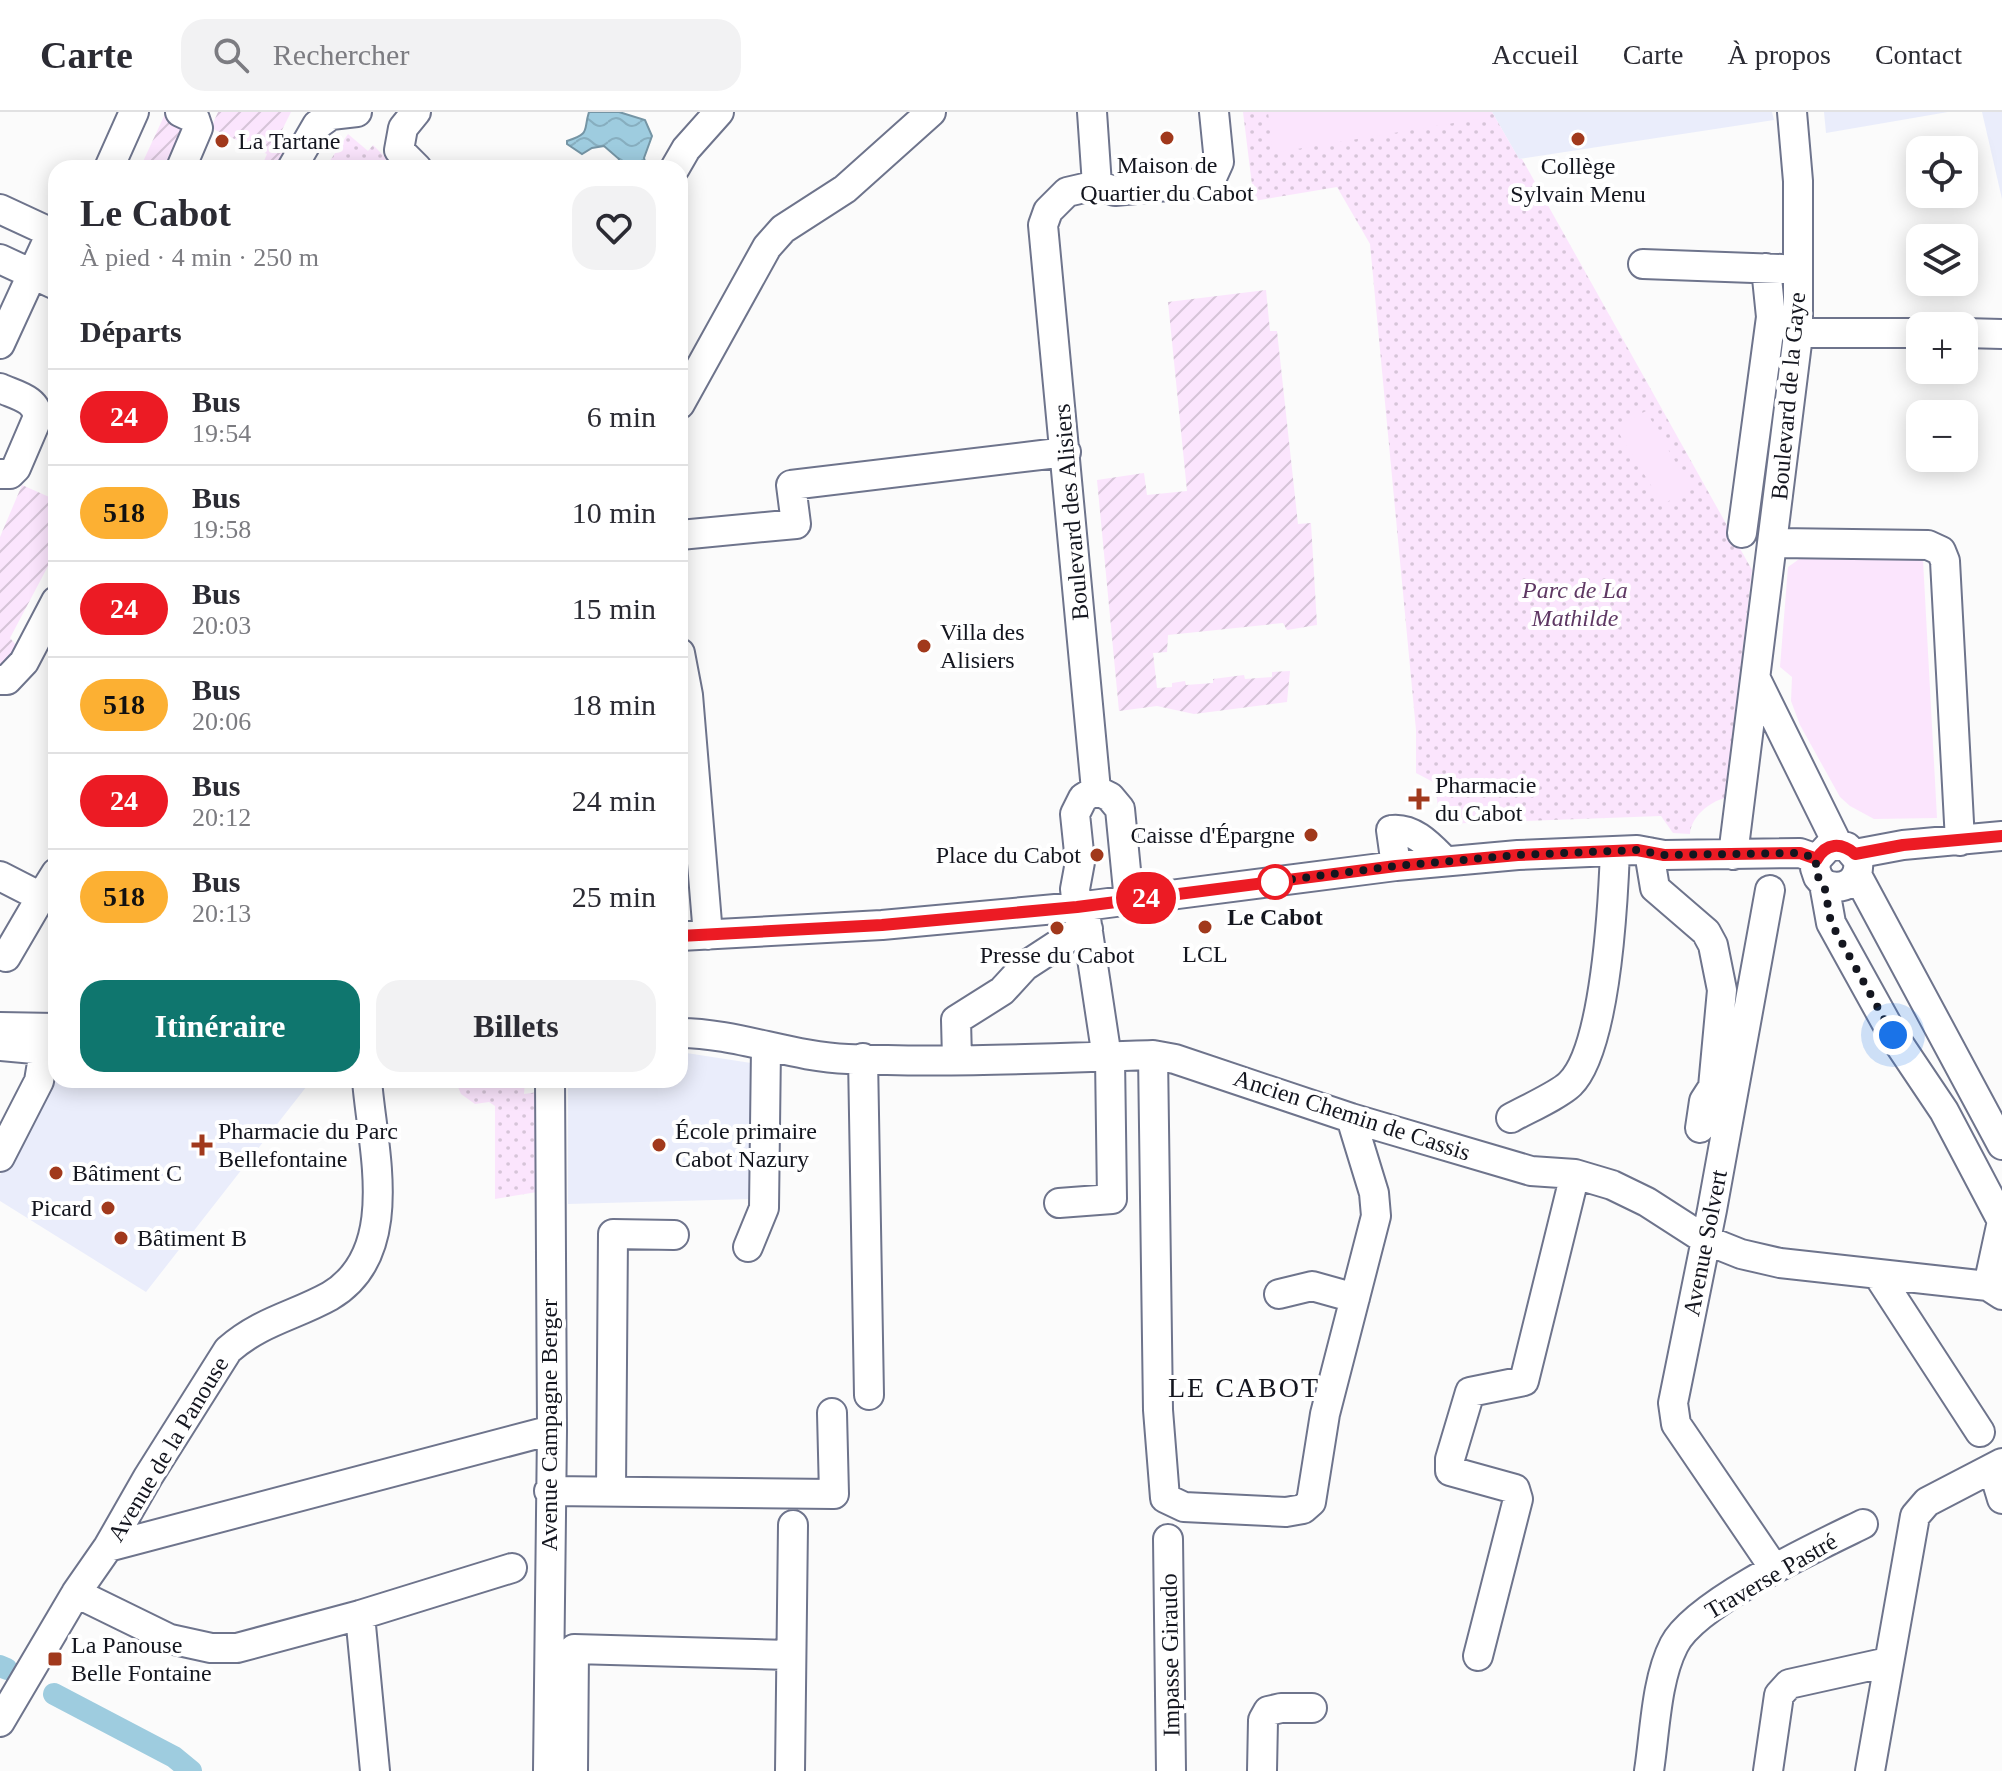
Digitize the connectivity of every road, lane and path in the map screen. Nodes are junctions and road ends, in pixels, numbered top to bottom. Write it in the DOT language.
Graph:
graph roads {
  1 [pos="134,112"];
  2 [pos="180,112"];
  3 [pos="357,112"];
  4 [pos="416,112"];
  5 [pos="719,112"];
  6 [pos="931,112"];
  7 [pos="1092,112"];
  8 [pos="1214,112"];
  9 [pos="1800,113"];
  10 [pos="113,160"];
  11 [pos="184,160"];
  12 [pos="297,160"];
  13 [pos="409,160"];
  14 [pos="680,160"];
  15 [pos="1097,185"];
  16 [pos="0,209"];
  17 [pos="48,231"];
  18 [pos="0,259"];
  19 [pos="1643,264"];
  20 [pos="1766,268"];
  21 [pos="1799,270"];
  22 [pos="44,280"];
  23 [pos="1798,333"];
  24 [pos="1906,333"];
  25 [pos="1978,333"];
  26 [pos="2002,334"];
  27 [pos="0,344"];
  28 [pos="688,383"];
  29 [pos="0,388"];
  30 [pos="1066,452"];
  31 [pos="0,474"];
  32 [pos="1742,533"];
  33 [pos="688,534"];
  34 [pos="1773,543"];
  35 [pos="48,616"];
  36 [pos="1756,679"];
  37 [pos="0,680"];
  38 [pos="688,695"];
  39 [pos="1096,790"];
  40 [pos="2002,836"];
  41 [pos="1960,841"];
  42 [pos="1615,851"];
  43 [pos="1649,852"];
  44 [pos="1733,855"];
  45 [pos="1838,863"];
  46 [pos="0,876"];
  47 [pos="48,885"];
  48 [pos="48,887"];
  49 [pos="1770,890"];
  50 [pos="1129,901"];
  51 [pos="1083,914"];
  52 [pos="694,935"];
  53 [pos="6,957"];
  54 [pos="0,1027"];
  55 [pos="688,1033"];
  56 [pos="48,1041"];
  57 [pos="48,1042"];
  58 [pos="0,1046"];
  59 [pos="766,1047"];
  60 [pos="1153,1055"];
  61 [pos="48,1056"];
  62 [pos="863,1058"];
  63 [pos="1108,1058"];
  64 [pos="957,1059"];
  65 [pos="368,1088"];
  66 [pos="550,1088"];
  67 [pos="1351,1118"];
  68 [pos="1511,1118"];
  69 [pos="2002,1121"];
  70 [pos="1700,1128"];
  71 [pos="2002,1145"];
  72 [pos="0,1157"];
  73 [pos="1575,1174"];
  74 [pos="2002,1198"];
  75 [pos="1059,1203"];
  76 [pos="2002,1221"];
  77 [pos="674,1235"];
  78 [pos="1706,1240"];
  79 [pos="748,1247"];
  80 [pos="1878,1275"];
  81 [pos="1995,1291"];
  82 [pos="1279,1294"];
  83 [pos="1355,1298"];
  84 [pos="869,1395"];
  85 [pos="832,1413"];
  86 [pos="552,1430"];
  87 [pos="1980,1432"];
  88 [pos="1998,1466"];
  89 [pos="549,1491"];
  90 [pos="611,1491"];
  91 [pos="2002,1499"];
  92 [pos="1863,1524"];
  93 [pos="793,1525"];
  94 [pos="1168,1539"];
  95 [pos="108,1547"];
  96 [pos="512,1568"];
  97 [pos="1774,1568"];
  98 [pos="76,1593"];
  99 [pos="360,1615"];
  100 [pos="790,1655"];
  101 [pos="1478,1656"];
  102 [pos="1888,1662"];
  103 [pos="1312,1708"];
  104 [pos="0,1722"];
  105 [pos="375,1771"];
  106 [pos="548,1771"];
  107 [pos="573,1771"];
  108 [pos="790,1771"];
  109 [pos="1171,1771"];
  110 [pos="1262,1771"];
  111 [pos="1649,1771"];
  112 [pos="1768,1771"];
  113 [pos="1870,1771"];
  1 -- 10 [label="street"];
  2 -- 11 [label="street"];
  3 -- 12 [label="street"];
  4 -- 13 [label="street"];
  5 -- 14 [label="street"];
  6 -- 28 [label="street"];
  7 -- 15 [label="street"];
  8 -- 15 [label="street"];
  9 -- 21 [label="street, Boulevard de la Gaye"];
  15 -- 30 [label="street, Boulevard des Alisiers"];
  16 -- 17 [label="street"];
  18 -- 22 [label="street"];
  19 -- 20 [label="street"];
  20 -- 21 [label="street"];
  20 -- 32 [label="street"];
  21 -- 23 [label="street, Boulevard de la Gaye"];
  22 -- 27 [label="street"];
  23 -- 24 [label="street"];
  23 -- 34 [label="street, Boulevard de la Gaye"];
  25 -- 26 [label="street"];
  29 -- 31 [label="street"];
  30 -- 33 [label="street"];
  30 -- 39 [label="street, Boulevard des Alisiers"];
  34 -- 36 [label="street, Boulevard de la Gaye"];
  34 -- 41 [label="street"];
  35 -- 37 [label="street"];
  36 -- 44 [label="street, Boulevard de la Gaye"];
  36 -- 45 [label="street"];
  38 -- 52 [label="street"];
  39 -- 50 [label="street"];
  39 -- 51 [label="street"];
  40 -- 41 [label="street"];
  41 -- 45 [label="street"];
  42 -- 43 [label="street"];
  42 -- 50 [label="street"];
  42 -- 68 [label="street"];
  43 -- 44 [label="street"];
  43 -- 70 [label="street"];
  44 -- 45 [label="street"];
  45 -- 69 [label="street"];
  45 -- 71 [label="street"];
  45 -- 74 [label="street"];
  45 -- 76 [label="street"];
  46 -- 47 [label="street"];
  48 -- 53 [label="street"];
  49 -- 78 [label="street, Avenue Solvert"];
  50 -- 51 [label="street"];
  51 -- 52 [label="street"];
  51 -- 63 [label="street"];
  51 -- 64 [label="street"];
  54 -- 56 [label="street"];
  55 -- 59 [label="street, Ancien Chemin de Cassis"];
  57 -- 58 [label="street"];
  59 -- 62 [label="street, Ancien Chemin de Cassis"];
  59 -- 79 [label="street"];
  60 -- 63 [label="street, Ancien Chemin de Cassis"];
  60 -- 67 [label="street, Ancien Chemin de Cassis"];
  60 -- 83 [label="street"];
  61 -- 72 [label="street"];
  62 -- 64 [label="street, Ancien Chemin de Cassis"];
  62 -- 84 [label="street"];
  63 -- 64 [label="street, Ancien Chemin de Cassis"];
  63 -- 75 [label="street"];
  65 -- 95 [label="street, Avenue de la Panouse"];
  66 -- 86 [label="street, Avenue Campagne Berger"];
  67 -- 73 [label="street, Ancien Chemin de Cassis"];
  67 -- 83 [label="street"];
  73 -- 78 [label="street, Ancien Chemin de Cassis"];
  73 -- 101 [label="street"];
  76 -- 81 [label="street"];
  77 -- 90 [label="street"];
  78 -- 80 [label="street, Ancien Chemin de Cassis"];
  78 -- 97 [label="street, Avenue Solvert"];
  80 -- 81 [label="street, Ancien Chemin de Cassis"];
  80 -- 87 [label="street"];
  82 -- 83 [label="street"];
  85 -- 90 [label="street"];
  86 -- 89 [label="street, Avenue Campagne Berger"];
  86 -- 95 [label="street"];
  88 -- 91 [label="street"];
  88 -- 102 [label="street"];
  89 -- 90 [label="street"];
  89 -- 106 [label="street, Avenue Campagne Berger"];
  92 -- 97 [label="street, Traverse Pastré"];
  93 -- 100 [label="street"];
  94 -- 109 [label="street, Impasse Giraudo"];
  95 -- 98 [label="street, Avenue de la Panouse"];
  96 -- 99 [label="street"];
  97 -- 111 [label="street, Traverse Pastré"];
  98 -- 99 [label="street"];
  98 -- 104 [label="street, Avenue de la Panouse"];
  99 -- 105 [label="street"];
  100 -- 107 [label="street"];
  100 -- 108 [label="street"];
  102 -- 112 [label="street"];
  102 -- 113 [label="street"];
  103 -- 110 [label="street"];
}
